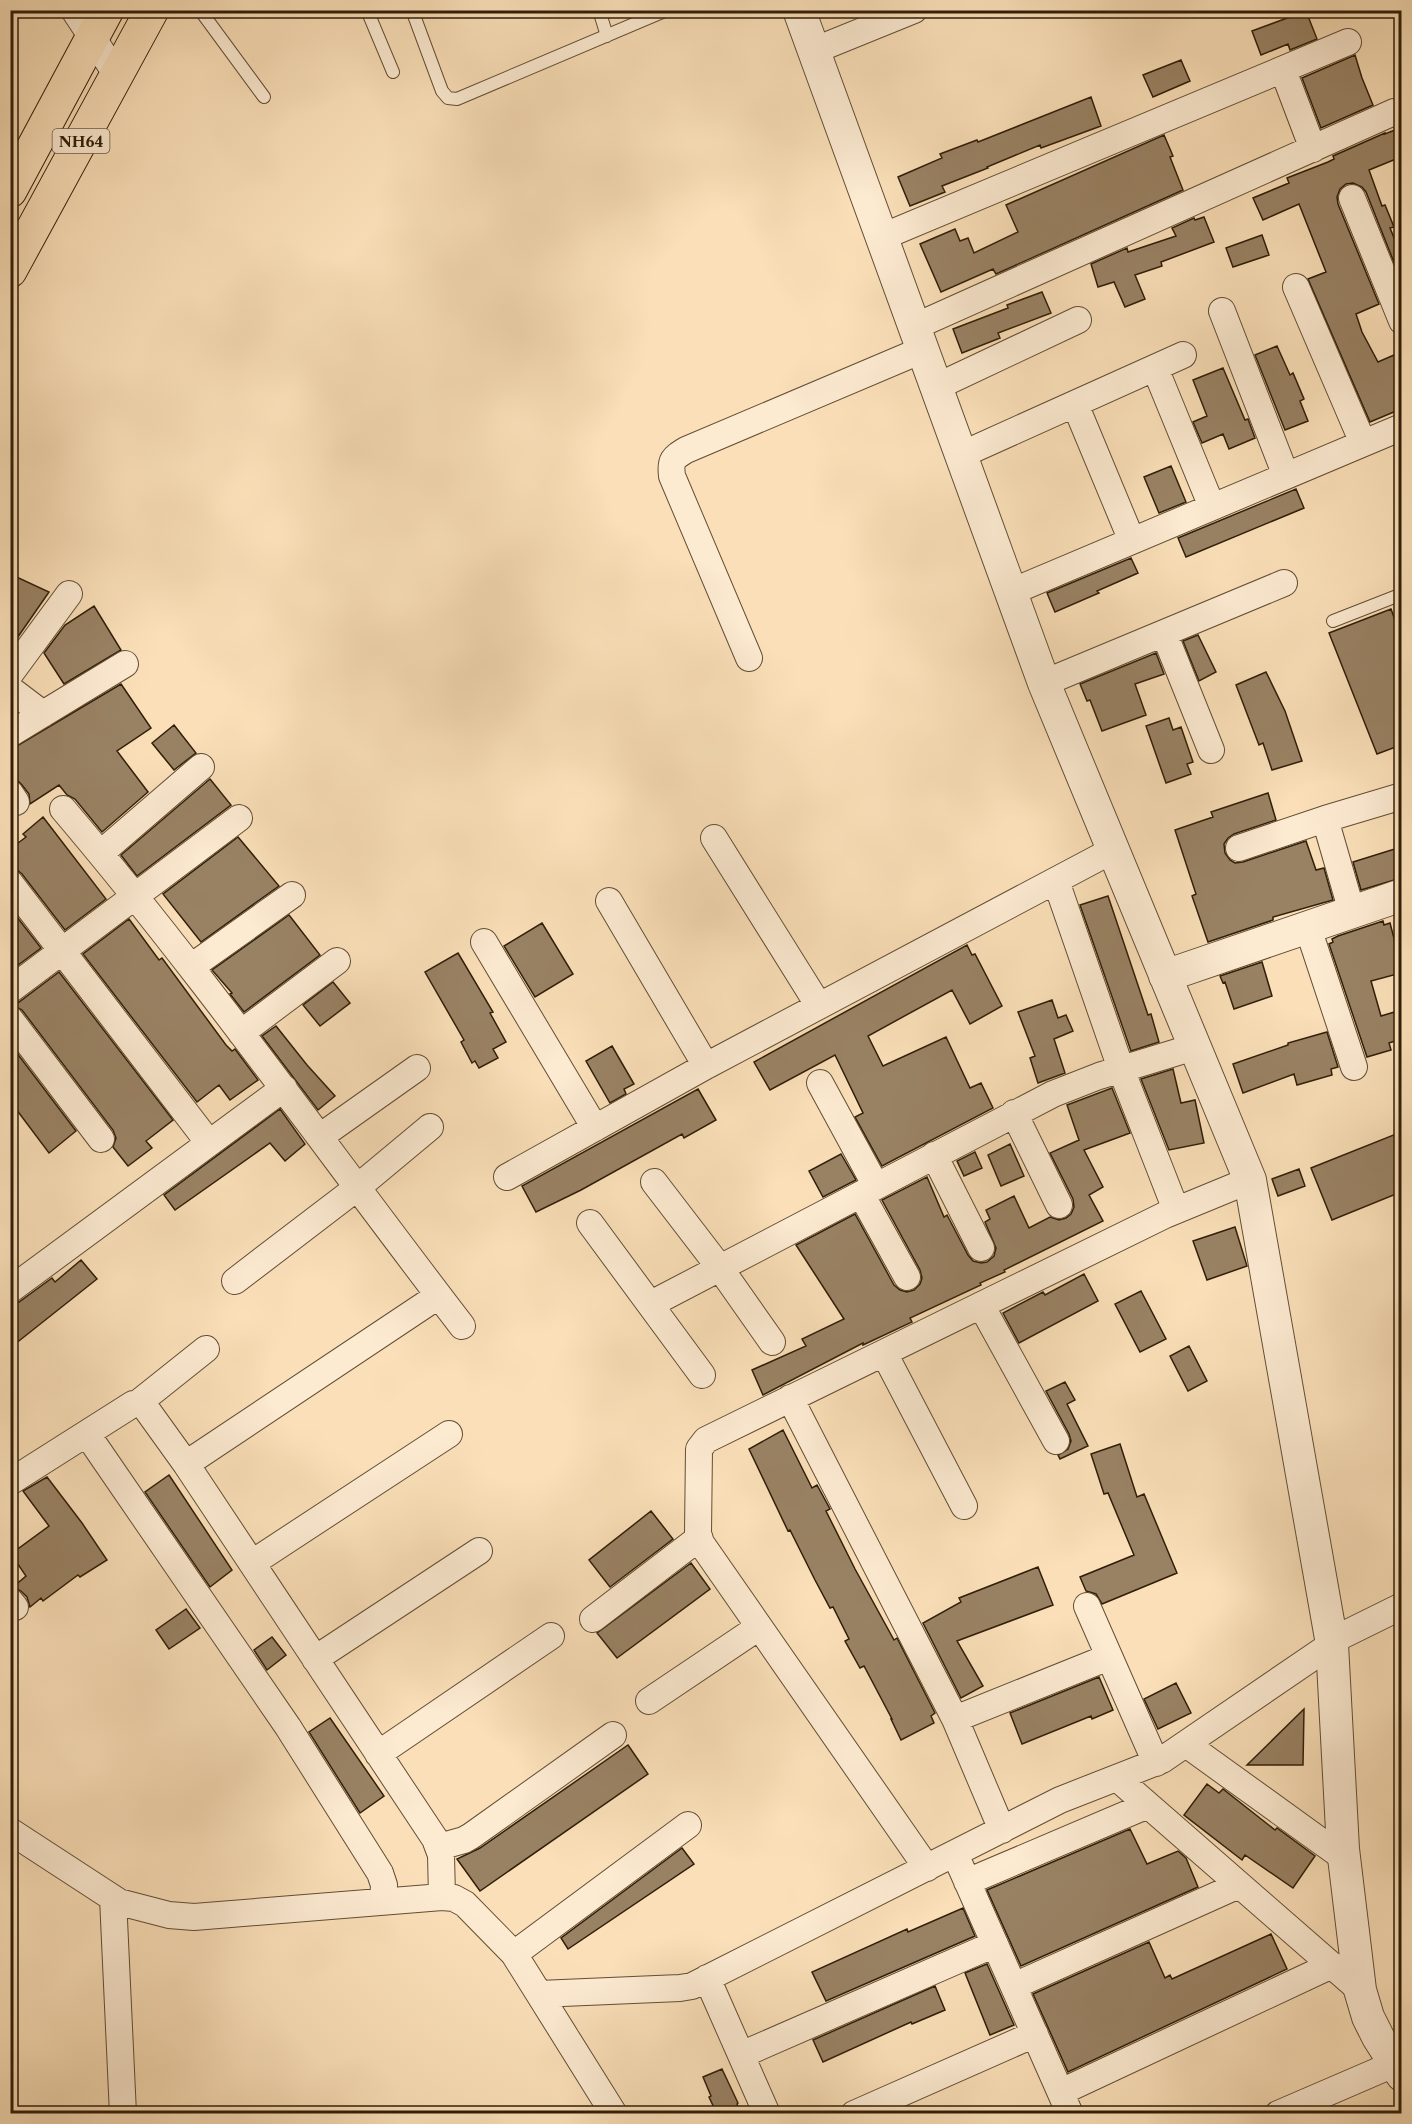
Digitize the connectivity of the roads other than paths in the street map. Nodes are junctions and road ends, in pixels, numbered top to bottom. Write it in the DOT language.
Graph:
graph roads {
  1 [pos="152,10"];
  2 [pos="200,10"];
  3 [pos="412,10"];
  4 [pos="599,10"];
  5 [pos="667,10"];
  6 [pos="799,10"];
  7 [pos="914,10"];
  8 [pos="371,11"];
  9 [pos="96,17"];
  10 [pos="608,36"];
  11 [pos="1348,42"];
  12 [pos="813,51"];
  13 [pos="1283,70"];
  14 [pos="393,72"];
  15 [pos="117,75"];
  16 [pos="264,97"];
  17 [pos="1394,112"];
  18 [pos="1313,149"];
  19 [pos="11,188"];
  20 [pos="1352,198"];
  21 [pos="882,237"];
  22 [pos="10,271"];
  23 [pos="1296,286"];
  24 [pos="1222,311"];
  25 [pos="1077,320"];
  26 [pos="1401,321"];
  27 [pos="918,338"];
  28 [pos="1183,355"];
  29 [pos="1155,368"];
  30 [pos="936,387"];
  31 [pos="1075,404"];
  32 [pos="1401,427"];
  33 [pos="1363,443"];
  34 [pos="961,455"];
  35 [pos="1286,476"];
  36 [pos="1212,507"];
  37 [pos="1132,541"];
  38 [pos="1284,583"];
  39 [pos="1011,592"];
  40 [pos="69,594"];
  41 [pos="1401,594"];
  42 [pos="1333,621"];
  43 [pos="1164,633"];
  44 [pos="749,657"];
  45 [pos="125,664"];
  46 [pos="10,674"];
  47 [pos="1044,682"];
  48 [pos="10,688"];
  49 [pos="43,714"];
  50 [pos="10,734"];
  51 [pos="1211,750"];
  52 [pos="201,767"];
  53 [pos="1401,796"];
  54 [pos="63,808"];
  55 [pos="239,818"];
  56 [pos="1325,819"];
  57 [pos="714,838"];
  58 [pos="1239,848"];
  59 [pos="1113,850"];
  60 [pos="101,853"];
  61 [pos="1056,881"];
  62 [pos="10,883"];
  63 [pos="136,895"];
  64 [pos="292,895"];
  65 [pos="1401,897"];
  66 [pos="609,901"];
  67 [pos="1352,912"];
  68 [pos="1308,928"];
  69 [pos="484,942"];
  70 [pos="63,950"];
  71 [pos="337,961"];
  72 [pos="191,967"];
  73 [pos="1165,976"];
  74 [pos="10,990"];
  75 [pos="819,1006"];
  76 [pos="10,1019"];
  77 [pos="241,1033"];
  78 [pos="1194,1047"];
  79 [pos="706,1066"];
  80 [pos="1354,1067"];
  81 [pos="417,1068"];
  82 [pos="1121,1069"];
  83 [pos="820,1083"];
  84 [pos="284,1088"];
  85 [pos="1014,1113"];
  86 [pos="430,1127"];
  87 [pos="595,1128"];
  88 [pos="321,1136"];
  89 [pos="101,1139"];
  90 [pos="209,1143"];
  91 [pos="934,1155"];
  92 [pos="507,1177"];
  93 [pos="1250,1180"];
  94 [pos="654,1182"];
  95 [pos="358,1187"];
  96 [pos="869,1190"];
  97 [pos="1059,1205"];
  98 [pos="1176,1210"];
  99 [pos="590,1223"];
  100 [pos="981,1248"];
  101 [pos="720,1268"];
  102 [pos="907,1277"];
  103 [pos="235,1281"];
  104 [pos="10,1290"];
  105 [pos="438,1296"];
  106 [pos="651,1304"];
  107 [pos="981,1305"];
  108 [pos="462,1326"];
  109 [pos="772,1342"];
  110 [pos="206,1349"];
  111 [pos="884,1353"];
  112 [pos="702,1375"];
  113 [pos="790,1398"];
  114 [pos="137,1404"];
  115 [pos="87,1434"];
  116 [pos="450,1434"];
  117 [pos="1056,1441"];
  118 [pos="186,1464"];
  119 [pos="10,1482"];
  120 [pos="964,1506"];
  121 [pos="699,1538"];
  122 [pos="480,1551"];
  123 [pos="252,1563"];
  124 [pos="1087,1606"];
  125 [pos="1401,1606"];
  126 [pos="593,1619"];
  127 [pos="759,1627"];
  128 [pos="551,1636"];
  129 [pos="1332,1642"];
  130 [pos="1109,1657"];
  131 [pos="315,1659"];
  132 [pos="650,1701"];
  133 [pos="955,1719"];
  134 [pos="613,1735"];
  135 [pos="1186,1743"];
  136 [pos="378,1754"];
  137 [pos="1156,1763"];
  138 [pos="1117,1778"];
  139 [pos="1148,1805"];
  140 [pos="688,1825"];
  141 [pos="1002,1830"];
  142 [pos="10,1831"];
  143 [pos="439,1846"];
  144 [pos="955,1854"];
  145 [pos="1344,1858"];
  146 [pos="927,1868"];
  147 [pos="968,1882"];
  148 [pos="1239,1884"];
  149 [pos="442,1897"];
  150 [pos="113,1898"];
  151 [pos="383,1901"];
  152 [pos="995,1944"];
  153 [pos="514,1954"];
  154 [pos="1332,1965"];
  155 [pos="708,1978"];
  156 [pos="1014,1986"];
  157 [pos="1360,1989"];
  158 [pos="539,1994"];
  159 [pos="1035,2034"];
  160 [pos="741,2055"];
  161 [pos="1398,2070"];
  162 [pos="1065,2103"];
  163 [pos="607,2112"];
  164 [pos="123,2114"];
  165 [pos="767,2114"];
  166 [pos="854,2114"];
  167 [pos="1278,2114"];
  1 -- 15 [label="highway, NH64"];
  2 -- 16 [label="lane"];
  3 -- 10 [label="lane"];
  4 -- 10 [label="lane"];
  5 -- 10 [label="lane"];
  6 -- 12 [label="street"];
  7 -- 12 [label="street"];
  8 -- 14 [label="lane"];
  9 -- 15 [label="street"];
  9 -- 19 [label="highway, NH64"];
  11 -- 13 [label="street"];
  12 -- 21 [label="street"];
  13 -- 18 [label="street"];
  13 -- 21 [label="street"];
  15 -- 22 [label="highway, NH64"];
  17 -- 18 [label="street"];
  18 -- 27 [label="street"];
  20 -- 26 [label="street"];
  21 -- 27 [label="street"];
  23 -- 33 [label="street"];
  24 -- 35 [label="street"];
  25 -- 30 [label="street"];
  27 -- 30 [label="street"];
  27 -- 44 [label="street"];
  28 -- 29 [label="street"];
  29 -- 31 [label="street"];
  29 -- 36 [label="street"];
  30 -- 34 [label="street"];
  31 -- 34 [label="street"];
  31 -- 37 [label="street"];
  32 -- 33 [label="street"];
  33 -- 35 [label="street"];
  34 -- 39 [label="street"];
  35 -- 36 [label="street"];
  36 -- 37 [label="street"];
  37 -- 39 [label="street"];
  38 -- 43 [label="street"];
  39 -- 47 [label="street"];
  40 -- 46 [label="street"];
  41 -- 42 [label="lane"];
  43 -- 47 [label="street"];
  43 -- 51 [label="street"];
  45 -- 49 [label="street"];
  47 -- 59 [label="street"];
  48 -- 49 [label="street"];
  49 -- 50 [label="street"];
  52 -- 60 [label="street"];
  53 -- 56 [label="street"];
  54 -- 60 [label="street"];
  55 -- 63 [label="street"];
  56 -- 58 [label="street"];
  56 -- 67 [label="street"];
  57 -- 75 [label="street"];
  59 -- 61 [label="street"];
  59 -- 73 [label="street"];
  60 -- 63 [label="street"];
  61 -- 75 [label="street"];
  61 -- 82 [label="street"];
  62 -- 70 [label="street"];
  63 -- 70 [label="street"];
  63 -- 72 [label="street"];
  64 -- 72 [label="street"];
  65 -- 67 [label="street"];
  66 -- 79 [label="street"];
  67 -- 68 [label="street"];
  68 -- 73 [label="street"];
  68 -- 80 [label="street"];
  69 -- 87 [label="street"];
  70 -- 74 [label="street"];
  70 -- 90 [label="street"];
  71 -- 77 [label="street"];
  72 -- 77 [label="street"];
  73 -- 78 [label="street"];
  75 -- 79 [label="street"];
  76 -- 89 [label="street"];
  77 -- 84 [label="street"];
  78 -- 82 [label="street"];
  78 -- 93 [label="street"];
  79 -- 87 [label="street"];
  81 -- 88 [label="street"];
  82 -- 85 [label="street"];
  82 -- 98 [label="street"];
  83 -- 96 [label="street"];
  84 -- 88 [label="street"];
  84 -- 90 [label="street"];
  85 -- 91 [label="street"];
  85 -- 97 [label="street"];
  86 -- 95 [label="street"];
  87 -- 92 [label="street"];
  88 -- 95 [label="street"];
  90 -- 104 [label="street"];
  91 -- 96 [label="street"];
  91 -- 100 [label="street"];
  93 -- 98 [label="street"];
  93 -- 129 [label="street"];
  94 -- 101 [label="street"];
  95 -- 103 [label="street"];
  95 -- 105 [label="street"];
  96 -- 101 [label="street"];
  96 -- 102 [label="street"];
  98 -- 107 [label="street"];
  99 -- 106 [label="street"];
  101 -- 106 [label="street"];
  101 -- 109 [label="street"];
  105 -- 108 [label="street"];
  105 -- 118 [label="street"];
  106 -- 112 [label="street"];
  107 -- 111 [label="street"];
  107 -- 117 [label="street"];
  110 -- 114 [label="street"];
  111 -- 113 [label="street"];
  111 -- 120 [label="street"];
  113 -- 121 [label="street"];
  113 -- 133 [label="street"];
  114 -- 115 [label="street"];
  114 -- 118 [label="street"];
  115 -- 119 [label="street"];
  115 -- 151 [label="street"];
  116 -- 123 [label="street"];
  118 -- 123 [label="street"];
  121 -- 126 [label="street"];
  121 -- 127 [label="street"];
  122 -- 131 [label="street"];
  123 -- 131 [label="street"];
  124 -- 130 [label="street"];
  125 -- 129 [label="street"];
  127 -- 132 [label="street"];
  127 -- 146 [label="street"];
  128 -- 136 [label="street"];
  129 -- 135 [label="street"];
  129 -- 145 [label="street"];
  130 -- 133 [label="street"];
  130 -- 137 [label="street"];
  131 -- 136 [label="street"];
  133 -- 141 [label="street"];
  134 -- 143 [label="street"];
  135 -- 137 [label="street"];
  135 -- 145 [label="street"];
  136 -- 143 [label="street"];
  137 -- 138 [label="street"];
  138 -- 139 [label="street"];
  138 -- 141 [label="street"];
  139 -- 147 [label="street"];
  139 -- 148 [label="street"];
  140 -- 153 [label="street"];
  141 -- 144 [label="street"];
  142 -- 150 [label="street"];
  143 -- 149 [label="street"];
  144 -- 146 [label="street"];
  144 -- 147 [label="street"];
  145 -- 157 [label="street"];
  146 -- 155 [label="street"];
  147 -- 152 [label="street"];
  148 -- 154 [label="street"];
  148 -- 156 [label="street"];
  149 -- 151 [label="street"];
  149 -- 153 [label="street"];
  150 -- 151 [label="street"];
  150 -- 164 [label="street"];
  152 -- 156 [label="street"];
  152 -- 160 [label="street"];
  153 -- 158 [label="street"];
  154 -- 157 [label="street"];
  154 -- 162 [label="street"];
  155 -- 158 [label="street"];
  155 -- 160 [label="street"];
  156 -- 159 [label="street"];
  157 -- 161 [label="street"];
  158 -- 163 [label="street"];
  159 -- 162 [label="street"];
  159 -- 166 [label="street"];
  160 -- 165 [label="street"];
  161 -- 167 [label="street"];
}
